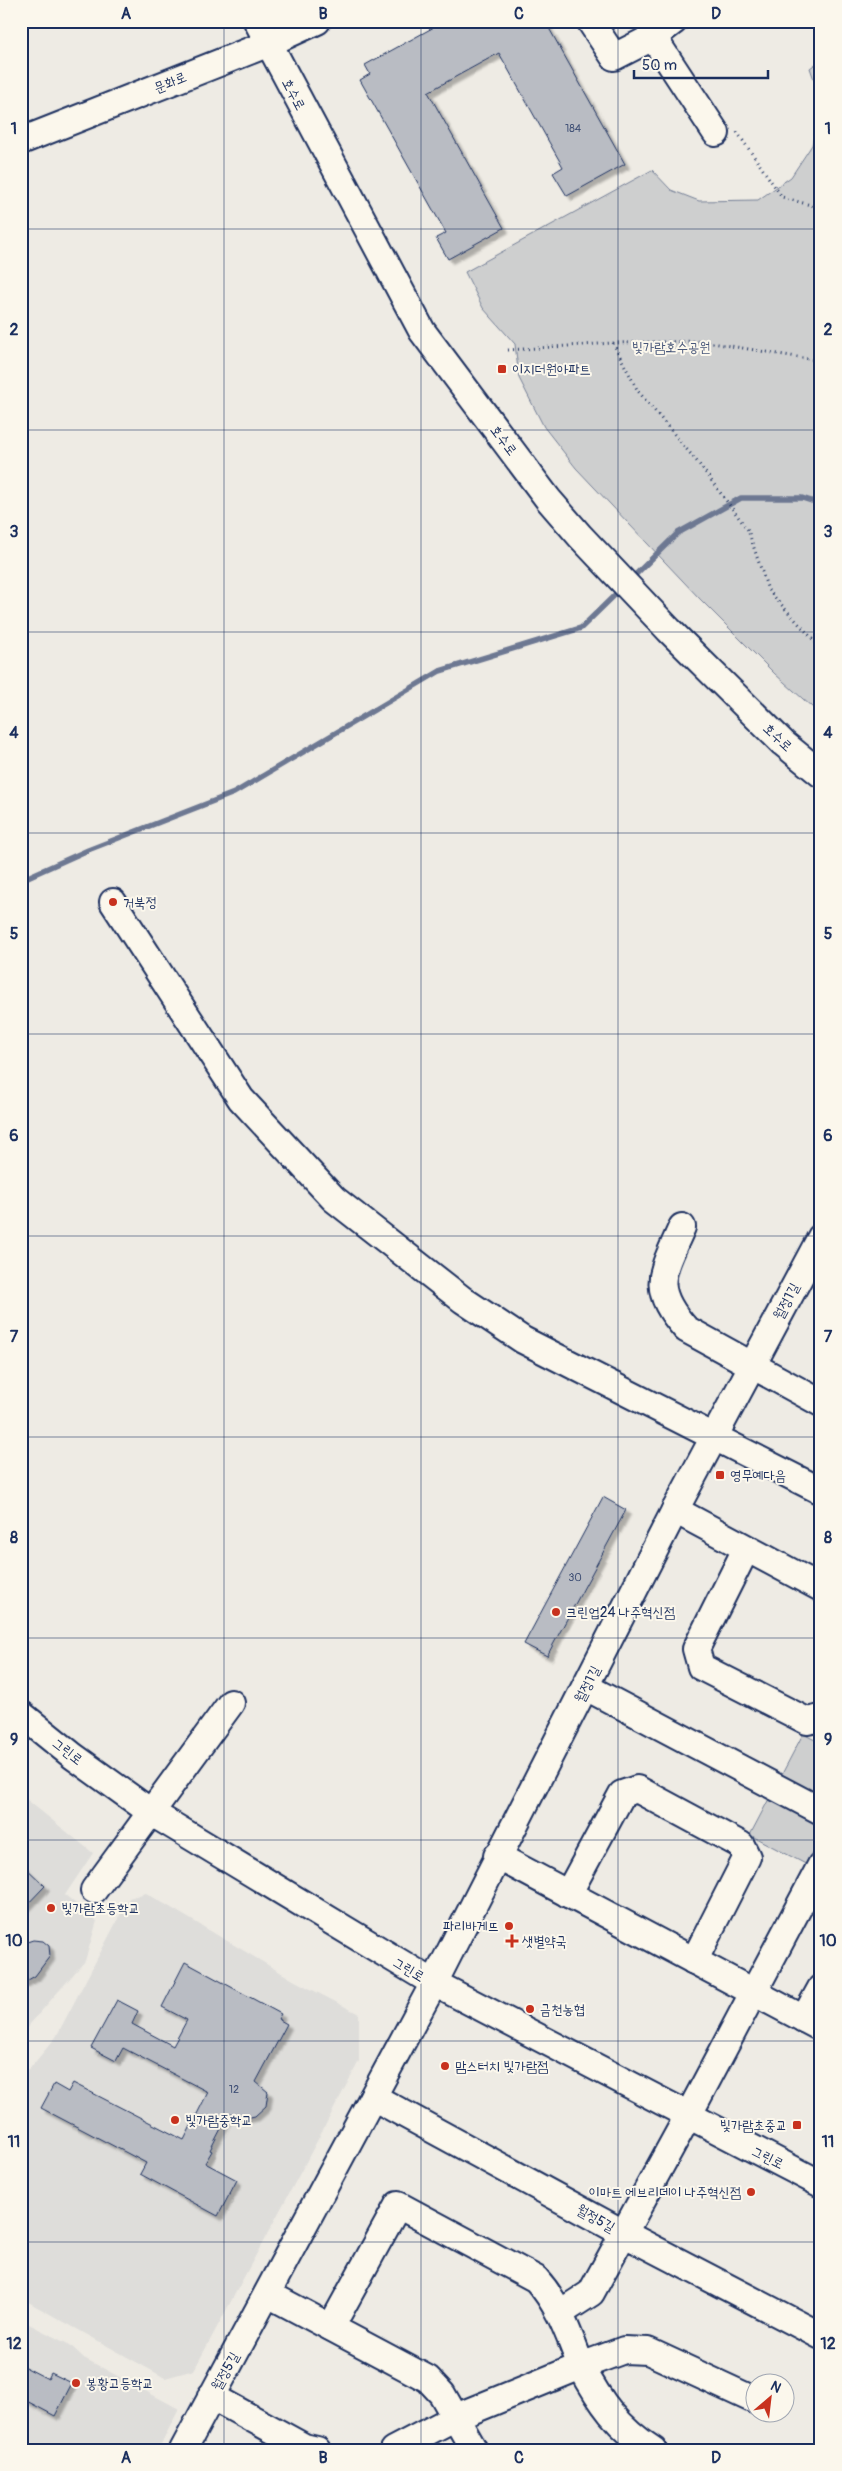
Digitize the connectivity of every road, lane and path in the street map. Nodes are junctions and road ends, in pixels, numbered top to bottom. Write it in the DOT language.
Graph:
graph roads {
  1 [pos="317,21"];
  2 [pos="590,21"];
  3 [pos="674,21"];
  4 [pos="262,33"];
  5 [pos="653,37"];
  6 [pos="727,133"];
  7 [pos="21,141"];
  8 [pos="821,208"];
  9 [pos="613,343"];
  10 [pos="508,350"];
  11 [pos="821,361"];
  12 [pos="821,648"];
  13 [pos="821,774"];
  14 [pos="113,902"];
  15 [pos="682,1227"];
  16 [pos="821,1237"];
  17 [pos="751,1366"];
  18 [pos="821,1403"];
  19 [pos="714,1436"];
  20 [pos="821,1491"];
  21 [pos="675,1510"];
  22 [pos="746,1549"];
  23 [pos="821,1588"];
  24 [pos="586,1687"];
  25 [pos="231,1703"];
  26 [pos="21,1714"];
  27 [pos="821,1718"];
  28 [pos="821,1811"];
  29 [pos="152,1813"];
  30 [pos="497,1856"];
  31 [pos="821,1864"];
  32 [pos="94,1890"];
  33 [pos="568,1894"];
  34 [pos="694,1961"];
  35 [pos="434,1983"];
  36 [pos="821,1988"];
  37 [pos="753,1992"];
  38 [pos="813,2024"];
  39 [pos="373,2097"];
  40 [pos="688,2116"];
  41 [pos="821,2184"];
  42 [pos="622,2233"];
  43 [pos="268,2294"];
  44 [pos="560,2313"];
  45 [pos="331,2327"];
  46 [pos="821,2336"];
  47 [pos="581,2366"];
  48 [pos="744,2395"];
  49 [pos="211,2396"];
  50 [pos="456,2418"];
  51 [pos="271,2441"];
  52 [pos="183,2450"];
  53 [pos="317,2450"];
  54 [pos="393,2450"];
  55 [pos="474,2450"];
  56 [pos="653,2450"];
  1 -- 4 [label="street, 문화로"];
  2 -- 5 [label="street"];
  3 -- 5 [label="street"];
  4 -- 7 [label="street, 문화로"];
  4 -- 13 [label="street, 호수로"];
  5 -- 6 [label="street"];
  6 -- 8 [label="path"];
  9 -- 10 [label="path"];
  9 -- 11 [label="path"];
  9 -- 12 [label="path"];
  14 -- 19 [label="street"];
  15 -- 17 [label="street"];
  16 -- 17 [label="street, 월정1길"];
  17 -- 18 [label="street"];
  17 -- 19 [label="street, 월정1길"];
  19 -- 20 [label="street"];
  19 -- 21 [label="street, 월정1길"];
  21 -- 22 [label="street"];
  21 -- 24 [label="street, 월정1길"];
  22 -- 23 [label="street"];
  22 -- 27 [label="street"];
  24 -- 28 [label="street"];
  24 -- 30 [label="street, 월정1길"];
  25 -- 29 [label="street"];
  26 -- 29 [label="street, 그린로"];
  29 -- 32 [label="street"];
  29 -- 35 [label="street, 그린로"];
  30 -- 33 [label="street"];
  30 -- 35 [label="street, 월정1길"];
  31 -- 37 [label="street"];
  33 -- 34 [label="street"];
  33 -- 34 [label="street"];
  34 -- 37 [label="street"];
  35 -- 39 [label="street, 월정5길"];
  35 -- 40 [label="street, 그린로"];
  36 -- 38 [label="street"];
  37 -- 38 [label="street"];
  37 -- 40 [label="street"];
  39 -- 42 [label="street, 월정5길"];
  39 -- 43 [label="street, 월정5길"];
  40 -- 41 [label="street, 그린로"];
  40 -- 42 [label="street"];
  42 -- 44 [label="street"];
  42 -- 46 [label="street, 월정5길"];
  43 -- 45 [label="street"];
  43 -- 49 [label="street, 월정5길"];
  44 -- 45 [label="street"];
  44 -- 47 [label="street"];
  45 -- 50 [label="street"];
  47 -- 48 [label="street"];
  47 -- 50 [label="street"];
  47 -- 56 [label="street"];
  49 -- 51 [label="street, 월정5길"];
  49 -- 52 [label="street, 월정5길"];
  50 -- 54 [label="street"];
  50 -- 55 [label="street"];
  51 -- 53 [label="street, 월정5길"];
}
